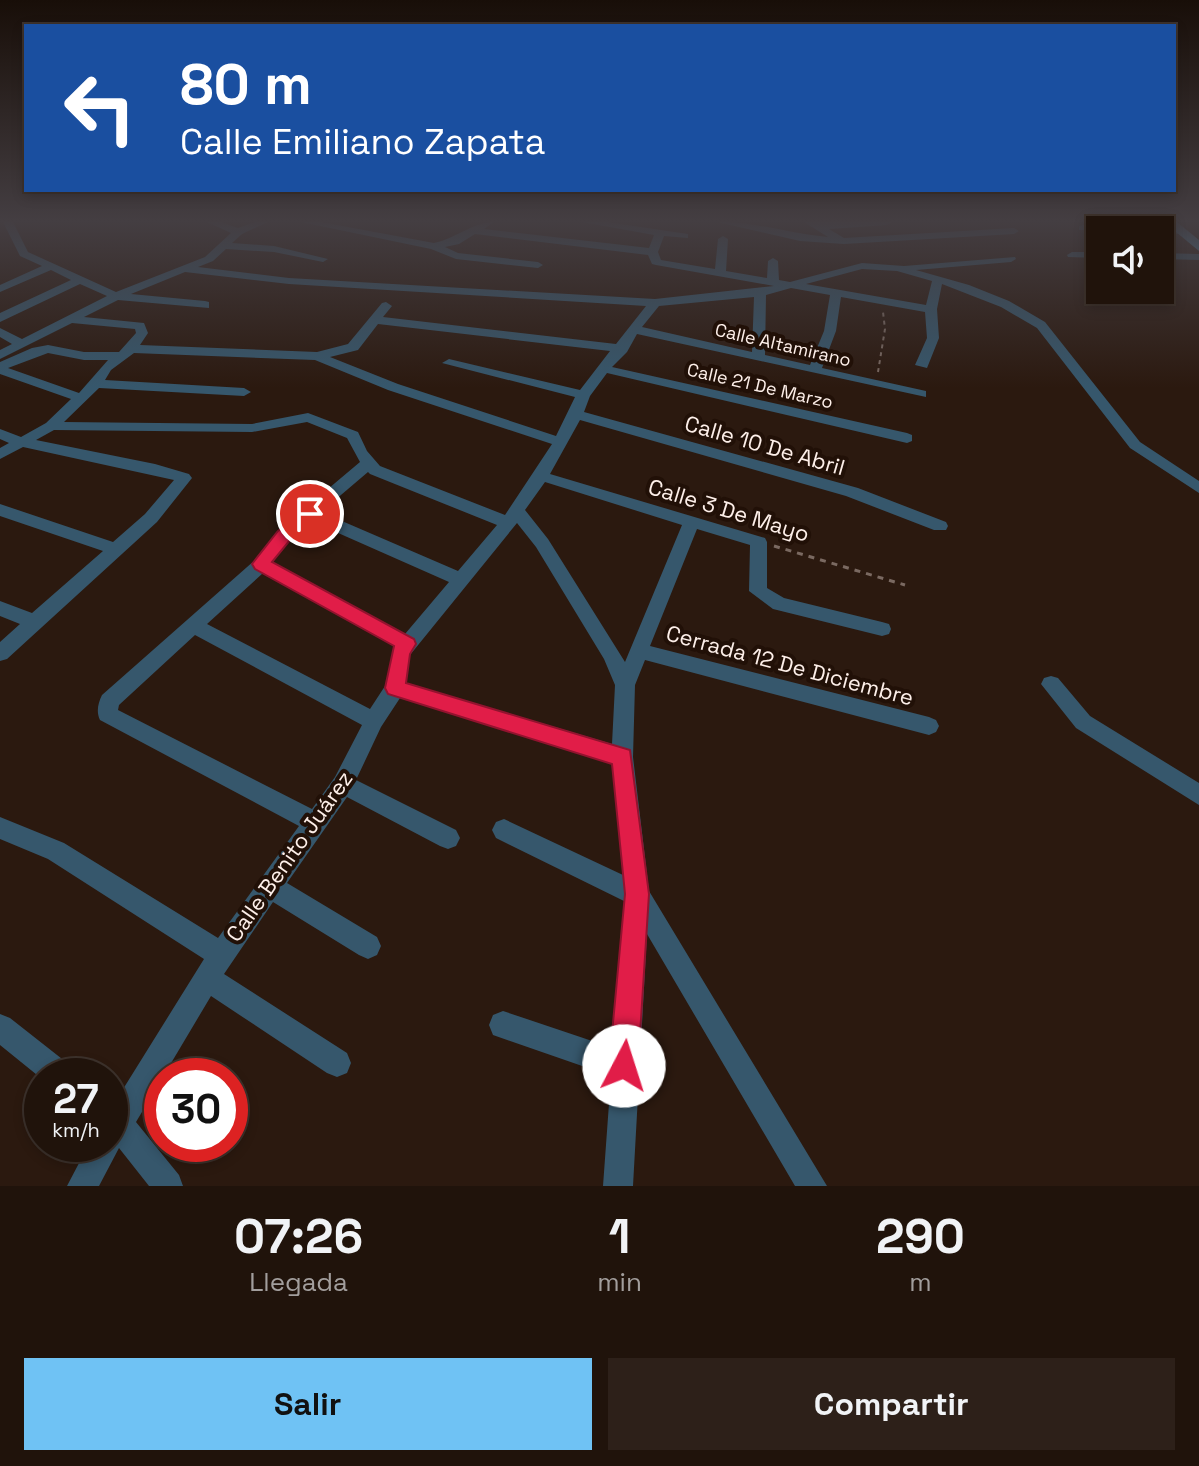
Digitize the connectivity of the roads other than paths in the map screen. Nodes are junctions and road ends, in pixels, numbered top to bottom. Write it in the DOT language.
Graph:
graph roads {
  1 [pos="26,277"];
  2 [pos="77,277"];
  3 [pos="164,277"];
  4 [pos="257,277"];
  5 [pos="746,277"];
  6 [pos="773,277"];
  7 [pos="819,277"];
  8 [pos="932,277"];
  9 [pos="81,279"];
  10 [pos="938,279"];
  11 [pos="773,282"];
  12 [pos="790,285"];
  13 [pos="0,289"];
  14 [pos="760,293"];
  15 [pos="836,293"];
  16 [pos="116,296"];
  17 [pos="655,303"];
  18 [pos="205,305"];
  19 [pos="386,306"];
  20 [pos="931,309"];
  21 [pos="0,318"];
  22 [pos="68,319"];
  23 [pos="375,320"];
  24 [pos="637,330"];
  25 [pos="0,332"];
  26 [pos="21,344"];
  27 [pos="622,349"];
  28 [pos="126,353"];
  29 [pos="0,355"];
  30 [pos="317,356"];
  31 [pos="758,357"];
  32 [pos="449,363"];
  33 [pos="922,365"];
  34 [pos="0,368"];
  35 [pos="605,369"];
  36 [pos="815,370"];
  37 [pos="96,384"];
  38 [pos="244,392"];
  39 [pos="921,394"];
  40 [pos="583,395"];
  41 [pos="81,398"];
  42 [pos="576,414"];
  43 [pos="51,426"];
  44 [pos="0,433"];
  45 [pos="907,438"];
  46 [pos="20,442"];
  47 [pos="560,442"];
  48 [pos="0,454"];
  49 [pos="369,463"];
  50 [pos="541,476"];
  51 [pos="1199,488"];
  52 [pos="0,510"];
  53 [pos="310,514"];
  54 [pos="512,516"];
  55 [pos="692,521"];
  56 [pos="940,526"];
  57 [pos="115,549"];
  58 [pos="261,564"];
  59 [pos="461,580"];
  60 [pos="0,608"];
  61 [pos="36,622"];
  62 [pos="194,626"];
  63 [pos="882,629"];
  64 [pos="407,644"];
  65 [pos="639,651"];
  66 [pos="0,653"];
  67 [pos="1051,684"];
  68 [pos="625,685"];
  69 [pos="395,688"];
  70 [pos="374,721"];
  71 [pos="929,726"];
  72 [pos="622,757"];
  73 [pos="343,784"];
  74 [pos="1199,795"];
  75 [pos="316,823"];
  76 [pos="0,828"];
  77 [pos="504,830"];
  78 [pos="448,838"];
  79 [pos="270,886"];
  80 [pos="637,894"];
  81 [pos="368,946"];
  82 [pos="214,966"];
  83 [pos="503,1025"];
  84 [pos="0,1028"];
  85 [pos="38,1058"];
  86 [pos="337,1063"];
  87 [pos="624,1066"];
  88 [pos="128,1102"];
  89 [pos="128,1146"];
  90 [pos="94,1162"];
  91 [pos="82,1186"];
  92 [pos="168,1186"];
  93 [pos="618,1186"];
  94 [pos="812,1186"];
  1 -- 13 [label="street"];
  2 -- 9 [label="street"];
  3 -- 16 [label="street"];
  4 -- 17 [label="street"];
  5 -- 11 [label="street"];
  6 -- 11 [label="street"];
  7 -- 12 [label="street"];
  8 -- 10 [label="street"];
  9 -- 16 [label="street"];
  9 -- 21 [label="street"];
  10 -- 20 [label="street"];
  10 -- 51 [label="street"];
  11 -- 12 [label="street"];
  12 -- 14 [label="street"];
  12 -- 15 [label="street"];
  14 -- 17 [label="street"];
  14 -- 31 [label="street"];
  15 -- 20 [label="street"];
  15 -- 36 [label="street"];
  16 -- 18 [label="street"];
  16 -- 22 [label="street"];
  17 -- 24 [label="street, Calle Benito Juárez"];
  19 -- 23 [label="street"];
  20 -- 33 [label="street"];
  22 -- 26 [label="street"];
  22 -- 28 [label="street"];
  23 -- 27 [label="street"];
  23 -- 30 [label="street"];
  24 -- 27 [label="street, Calle Benito Juárez"];
  24 -- 31 [label="street, Calle Altamirano"];
  25 -- 26 [label="street"];
  26 -- 29 [label="street"];
  27 -- 35 [label="street, Calle Benito Juárez"];
  28 -- 30 [label="street"];
  28 -- 34 [label="street"];
  28 -- 37 [label="street"];
  30 -- 47 [label="street"];
  31 -- 36 [label="street, Calle Altamirano"];
  32 -- 40 [label="street"];
  34 -- 41 [label="street"];
  35 -- 40 [label="street, Calle Benito Juárez"];
  35 -- 45 [label="street, Calle 21 De Marzo"];
  36 -- 39 [label="street, Calle Altamirano"];
  37 -- 38 [label="street"];
  37 -- 41 [label="street"];
  40 -- 42 [label="street, Calle Benito Juárez"];
  41 -- 43 [label="street"];
  42 -- 47 [label="street, Calle Benito Juárez"];
  42 -- 56 [label="street, Calle 10 De Abril"];
  43 -- 46 [label="street"];
  43 -- 49 [label="street"];
  44 -- 46 [label="street"];
  46 -- 48 [label="street"];
  46 -- 57 [label="street"];
  47 -- 50 [label="street, Calle Benito Juárez"];
  49 -- 53 [label="street"];
  49 -- 54 [label="street"];
  50 -- 54 [label="street, Calle Benito Juárez"];
  50 -- 55 [label="street, Calle 3 De Mayo"];
  52 -- 57 [label="street"];
  53 -- 58 [label="street"];
  53 -- 59 [label="street"];
  54 -- 59 [label="street, Calle Benito Juárez"];
  54 -- 68 [label="street"];
  55 -- 63 [label="street, Calle 3 De Mayo"];
  55 -- 65 [label="street"];
  57 -- 61 [label="street"];
  58 -- 62 [label="street"];
  58 -- 64 [label="street"];
  59 -- 64 [label="street, Calle Benito Juárez"];
  60 -- 61 [label="street"];
  61 -- 66 [label="street"];
  62 -- 70 [label="street"];
  62 -- 75 [label="street"];
  64 -- 69 [label="street, Calle Benito Juárez"];
  65 -- 68 [label="street"];
  65 -- 71 [label="street, Cerrada 12 De Diciembre"];
  67 -- 74 [label="street"];
  68 -- 72 [label="street"];
  69 -- 70 [label="street, Calle Benito Juárez"];
  69 -- 72 [label="street"];
  70 -- 73 [label="street, Calle Benito Juárez"];
  72 -- 80 [label="street"];
  73 -- 75 [label="street, Calle Benito Juárez"];
  73 -- 78 [label="street"];
  75 -- 79 [label="street, Calle Benito Juárez"];
  76 -- 82 [label="street"];
  77 -- 80 [label="street"];
  79 -- 81 [label="street"];
  79 -- 82 [label="street, Calle Benito Juárez"];
  80 -- 87 [label="street"];
  80 -- 94 [label="street"];
  82 -- 86 [label="street"];
  82 -- 88 [label="street, Calle Benito Juárez"];
  83 -- 87 [label="street"];
  84 -- 85 [label="street"];
  87 -- 93 [label="street"];
  89 -- 92 [label="street"];
  90 -- 91 [label="street, Calle Benito Juárez"];
}
